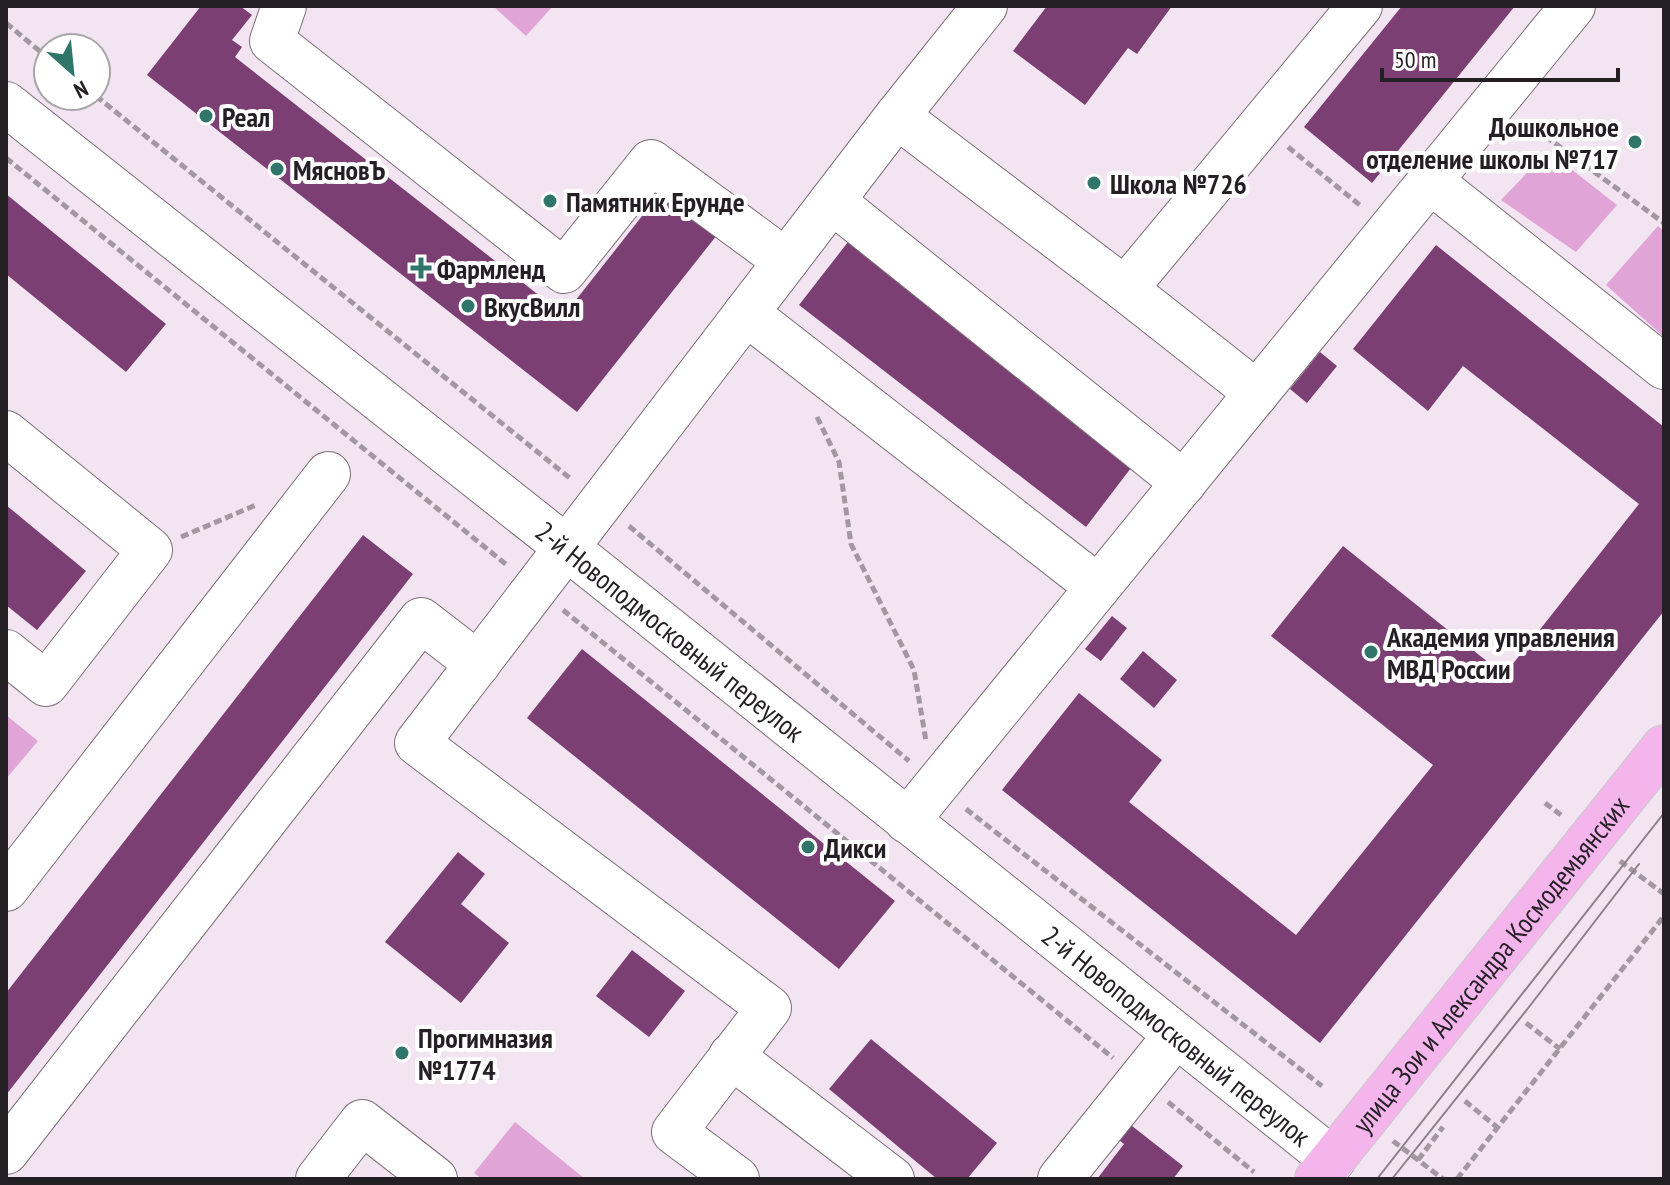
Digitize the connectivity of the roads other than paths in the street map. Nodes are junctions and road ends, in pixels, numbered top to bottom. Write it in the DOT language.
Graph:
graph roads {
  1 [pos="284,6"];
  2 [pos="985,6"];
  3 [pos="1360,6"];
  4 [pos="1573,6"];
  5 [pos="6,104"];
  6 [pos="897,116"];
  7 [pos="1430,181"];
  8 [pos="832,201"];
  9 [pos="786,261"];
  10 [pos="1125,289"];
  11 [pos="746,313"];
  12 [pos="1664,367"];
  13 [pos="1257,393"];
  14 [pos="6,433"];
  15 [pos="328,474"];
  16 [pos="1184,483"];
  17 [pos="567,548"];
  18 [pos="1098,587"];
  19 [pos="6,652"];
  20 [pos="478,664"];
  21 [pos="1664,747"];
  22 [pos="907,821"];
  23 [pos="6,889"];
  24 [pos="1176,1035"];
  25 [pos="731,1056"];
  26 [pos="6,1152"];
  27 [pos="1325,1170"];
  28 [pos="318,1179"];
  29 [pos="435,1179"];
  30 [pos="737,1179"];
  31 [pos="892,1179"];
  32 [pos="1060,1179"];
  1 -- 9 [label="street"];
  2 -- 6 [label="street"];
  3 -- 10 [label="street"];
  4 -- 7 [label="street"];
  5 -- 17 [label="street, 2-й Новоподмосковный переулок"];
  6 -- 8 [label="street"];
  6 -- 10 [label="street"];
  7 -- 12 [label="street"];
  7 -- 13 [label="street"];
  8 -- 9 [label="street"];
  8 -- 16 [label="street"];
  9 -- 11 [label="street"];
  10 -- 13 [label="street"];
  11 -- 17 [label="street"];
  11 -- 18 [label="street"];
  13 -- 16 [label="street"];
  14 -- 19 [label="street"];
  15 -- 23 [label="street"];
  16 -- 18 [label="street"];
  17 -- 20 [label="street"];
  17 -- 22 [label="street, 2-й Новоподмосковный переулок"];
  18 -- 22 [label="street"];
  20 -- 25 [label="street"];
  20 -- 26 [label="street"];
  21 -- 27 [label="main road, улица Зои и Александра Космодемьянских"];
  22 -- 24 [label="street, 2-й Новоподмосковный переулок"];
  24 -- 27 [label="street, 2-й Новоподмосковный переулок"];
  24 -- 32 [label="street"];
  25 -- 30 [label="street"];
  25 -- 31 [label="street"];
  28 -- 29 [label="street"];
}
